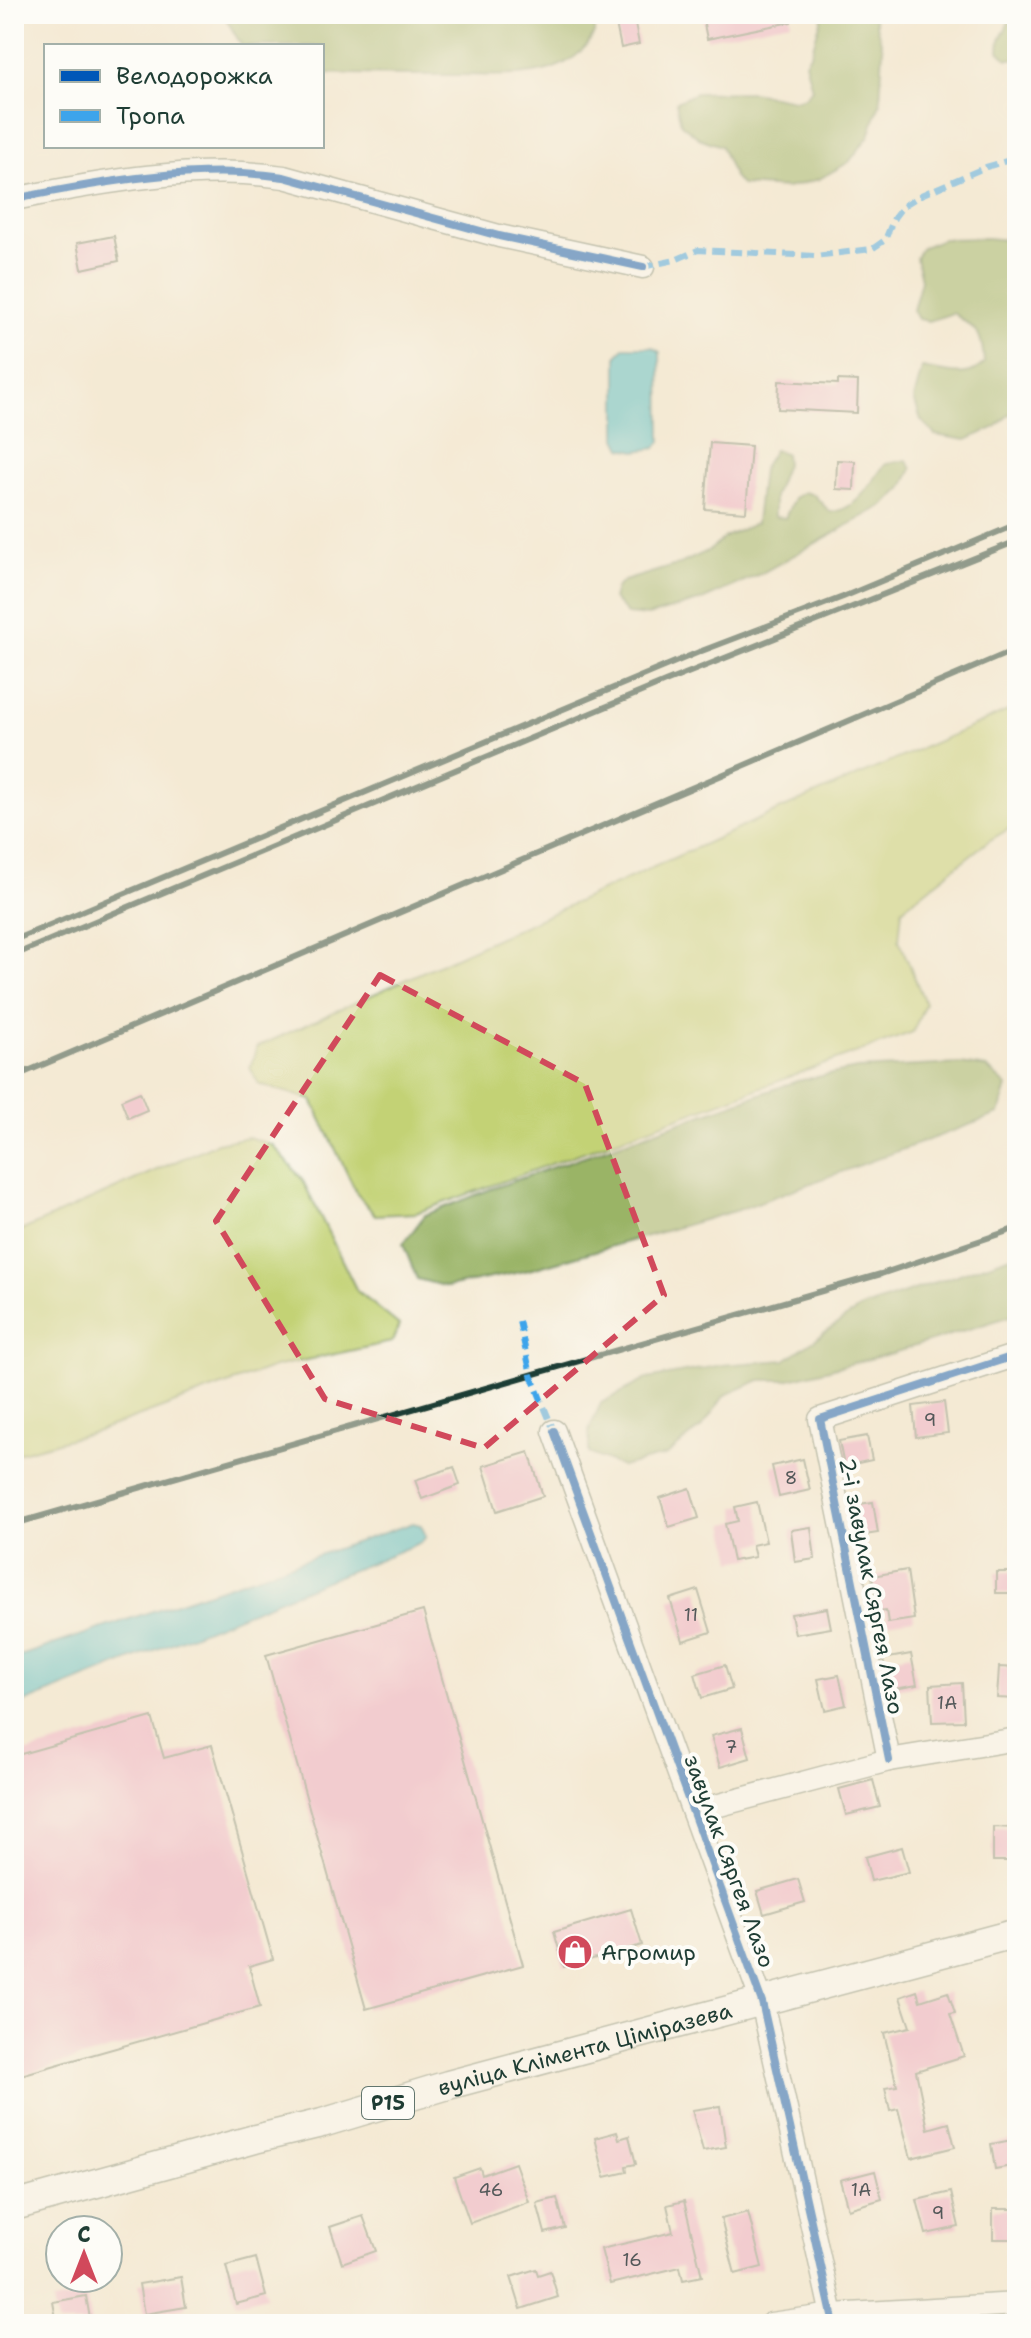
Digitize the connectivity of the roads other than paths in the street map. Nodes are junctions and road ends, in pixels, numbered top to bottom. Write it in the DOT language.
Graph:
graph roads {
  1 [pos="14,199"];
  2 [pos="643,267"];
  3 [pos="1017,1355"];
  4 [pos="554,1431"];
  5 [pos="1017,1739"];
  6 [pos="889,1760"];
  7 [pos="693,1812"];
  8 [pos="1017,1933"];
  9 [pos="762,2002"];
  10 [pos="14,2206"];
  11 [pos="1017,2304"];
  12 [pos="834,2320"];
  13 [pos="771,2324"];
  1 -- 2 [label="street"];
  3 -- 6 [label="street, 2-і завулак Сяргея Лазо"];
  4 -- 7 [label="street, завулак Сяргея Лазо"];
  5 -- 6 [label="street"];
  6 -- 7 [label="street"];
  7 -- 9 [label="street, завулак Сяргея Лазо"];
  8 -- 9 [label="main road, вуліца Клімента Ціміразева / Р15"];
  9 -- 10 [label="main road, вуліца Клімента Ціміразева / Р15"];
  9 -- 12 [label="street, завулак Сяргея Лазо"];
  11 -- 12 [label="street"];
  12 -- 13 [label="street"];
}
